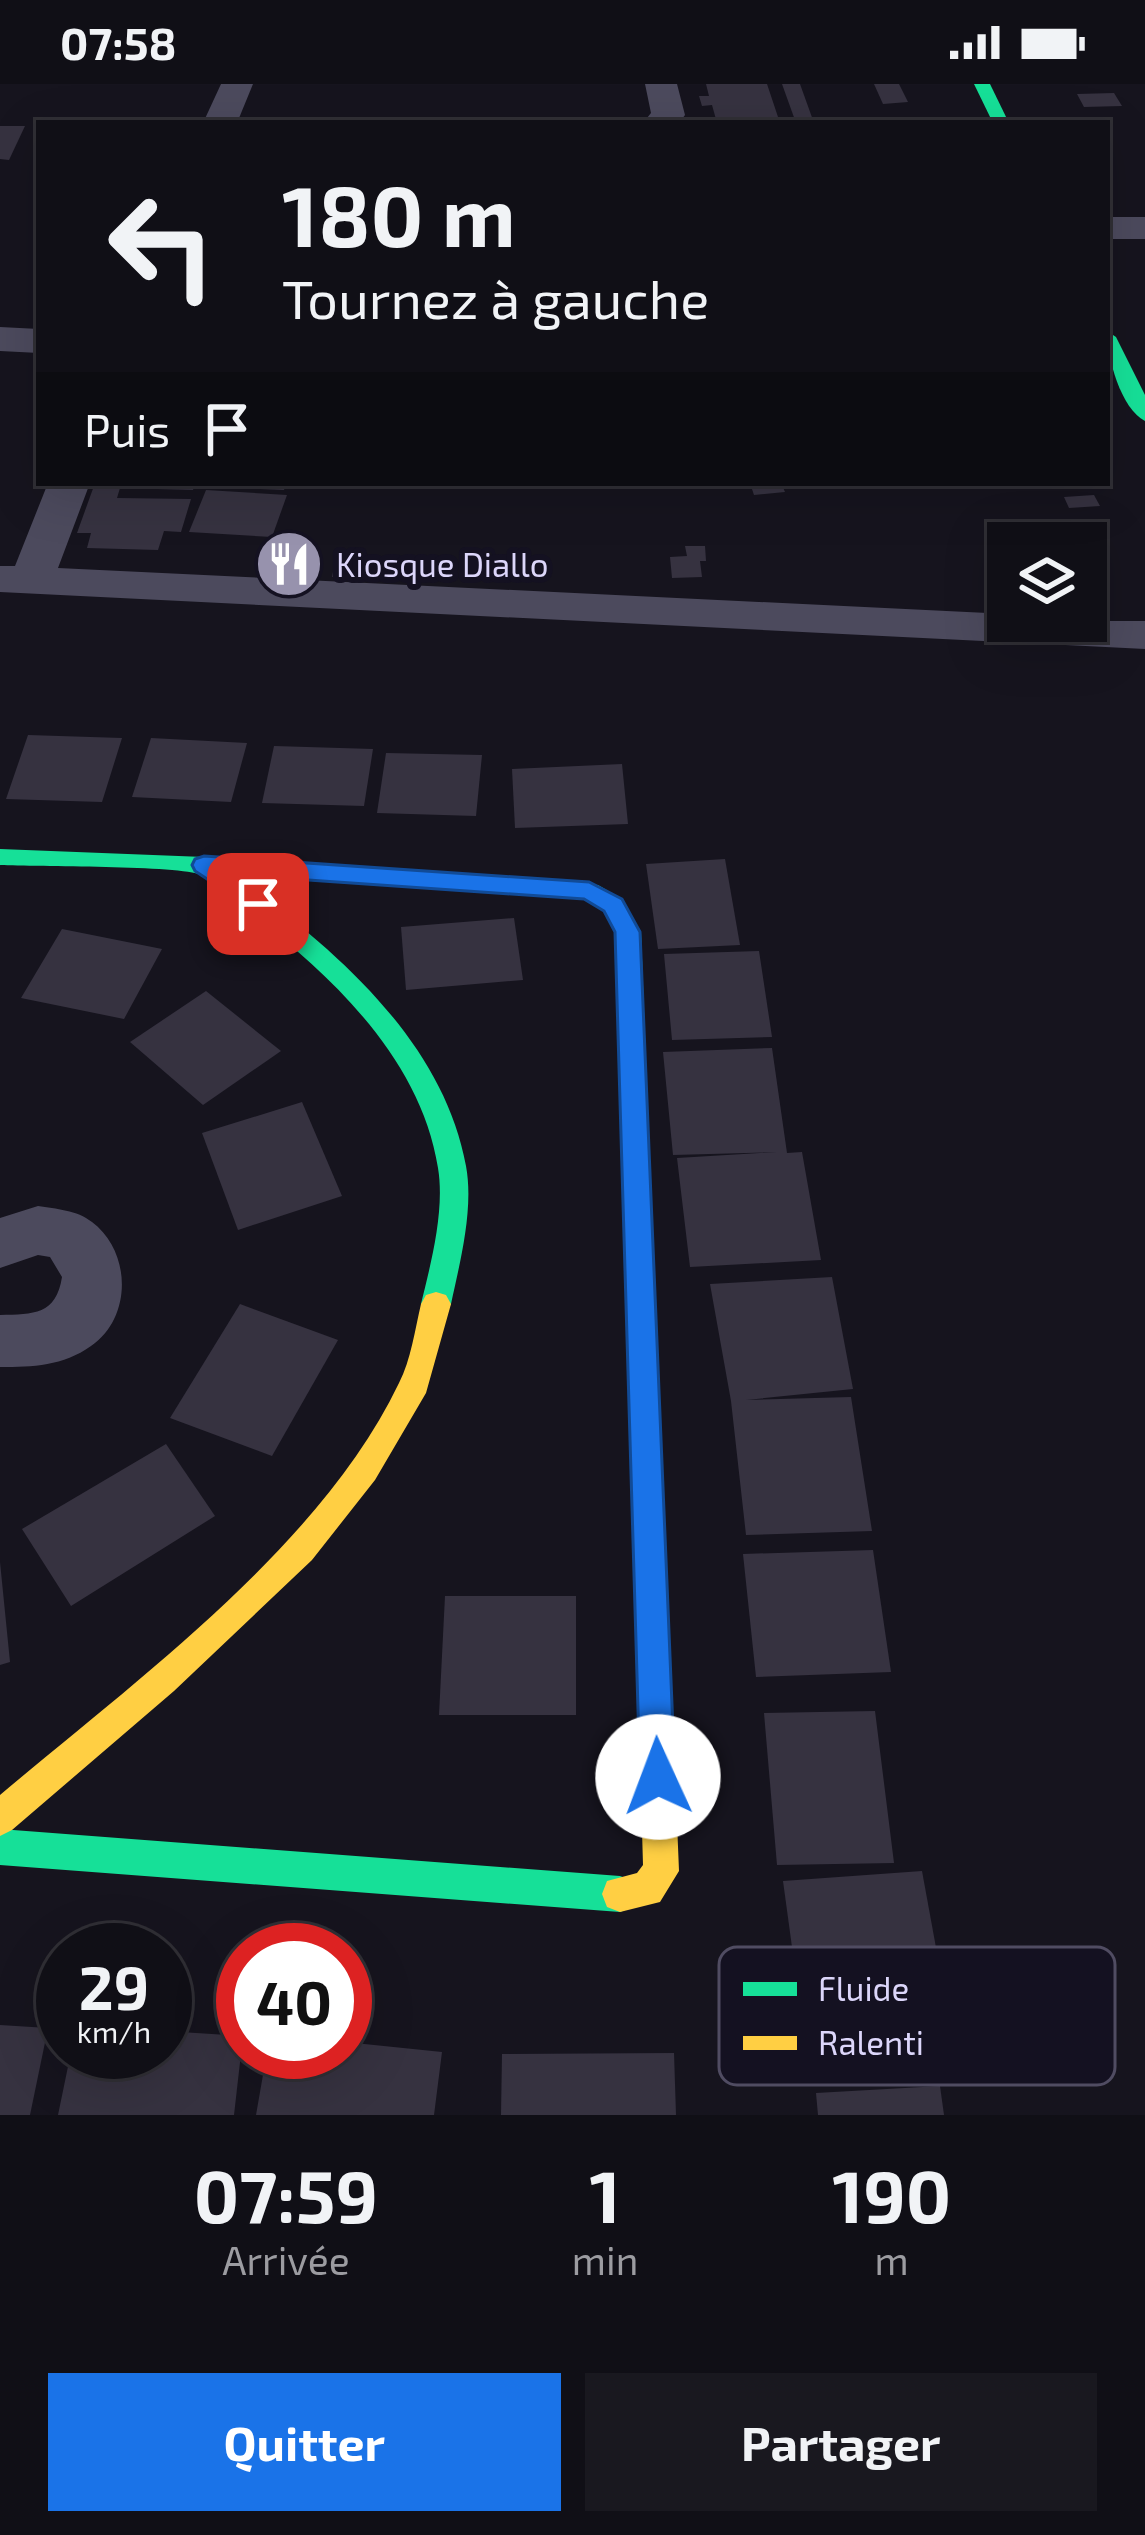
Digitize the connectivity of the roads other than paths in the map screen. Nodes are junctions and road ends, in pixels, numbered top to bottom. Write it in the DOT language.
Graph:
graph roads {
  1 [pos="237,84"];
  2 [pos="661,84"];
  3 [pos="982,84"];
  4 [pos="221,120"];
  5 [pos="663,120"];
  6 [pos="1000,120"];
  7 [pos="1110,228"];
  8 [pos="1145,228"];
  9 [pos="0,339"];
  10 [pos="36,341"];
  11 [pos="1110,343"];
  12 [pos="1145,415"];
  13 [pos="67,486"];
  14 [pos="16,580"];
  15 [pos="1145,635"];
  16 [pos="0,857"];
  17 [pos="204,865"];
  18 [pos="0,1243"];
  19 [pos="0,1341"];
  20 [pos="0,1818"];
  21 [pos="0,1847"];
  1 -- 4 [label="street"];
  2 -- 5 [label="street"];
  3 -- 6 [label="street"];
  7 -- 8 [label="street"];
  9 -- 10 [label="street"];
  11 -- 12 [label="street"];
  13 -- 14 [label="street"];
  14 -- 15 [label="street"];
  16 -- 17 [label="street"];
  17 -- 20 [label="street"];
  17 -- 21 [label="street"];
  18 -- 19 [label="street"];
}
